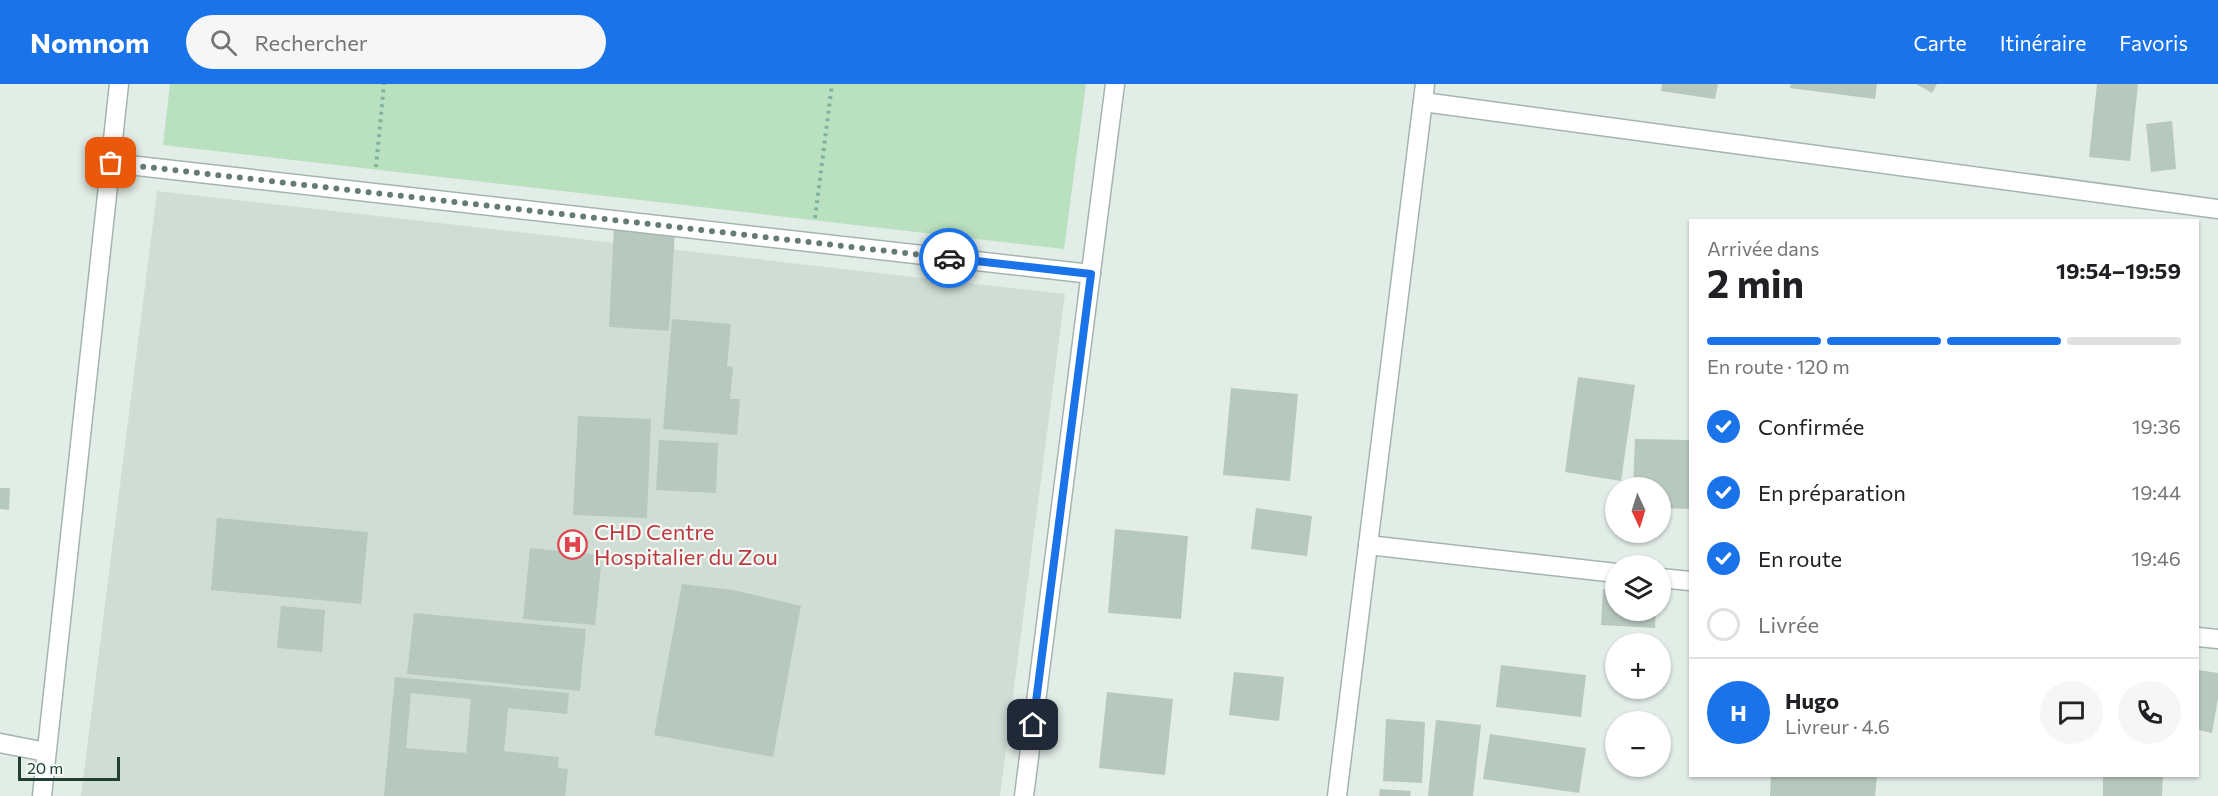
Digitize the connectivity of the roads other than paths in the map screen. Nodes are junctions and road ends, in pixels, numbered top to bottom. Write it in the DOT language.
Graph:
graph roads {
  1 [pos="119,84"];
  2 [pos="1115,84"];
  3 [pos="1424,93"];
  4 [pos="111,163"];
  5 [pos="2218,209"];
  6 [pos="1091,274"];
  7 [pos="1368,546"];
  8 [pos="1605,572"];
  9 [pos="1671,579"];
  10 [pos="1689,581"];
  11 [pos="2199,637"];
  12 [pos="2218,639"];
  13 [pos="0,743"];
  14 [pos="46,753"];
  15 [pos="42,796"];
  16 [pos="1024,796"];
  17 [pos="1337,796"];
  1 -- 4 [label="street"];
  2 -- 6 [label="street"];
  3 -- 5 [label="street"];
  3 -- 7 [label="street"];
  4 -- 6 [label="street"];
  4 -- 14 [label="street"];
  6 -- 16 [label="street"];
  7 -- 8 [label="street"];
  7 -- 17 [label="street"];
  9 -- 10 [label="street"];
  11 -- 12 [label="street"];
  13 -- 14 [label="street"];
  14 -- 15 [label="street"];
}
